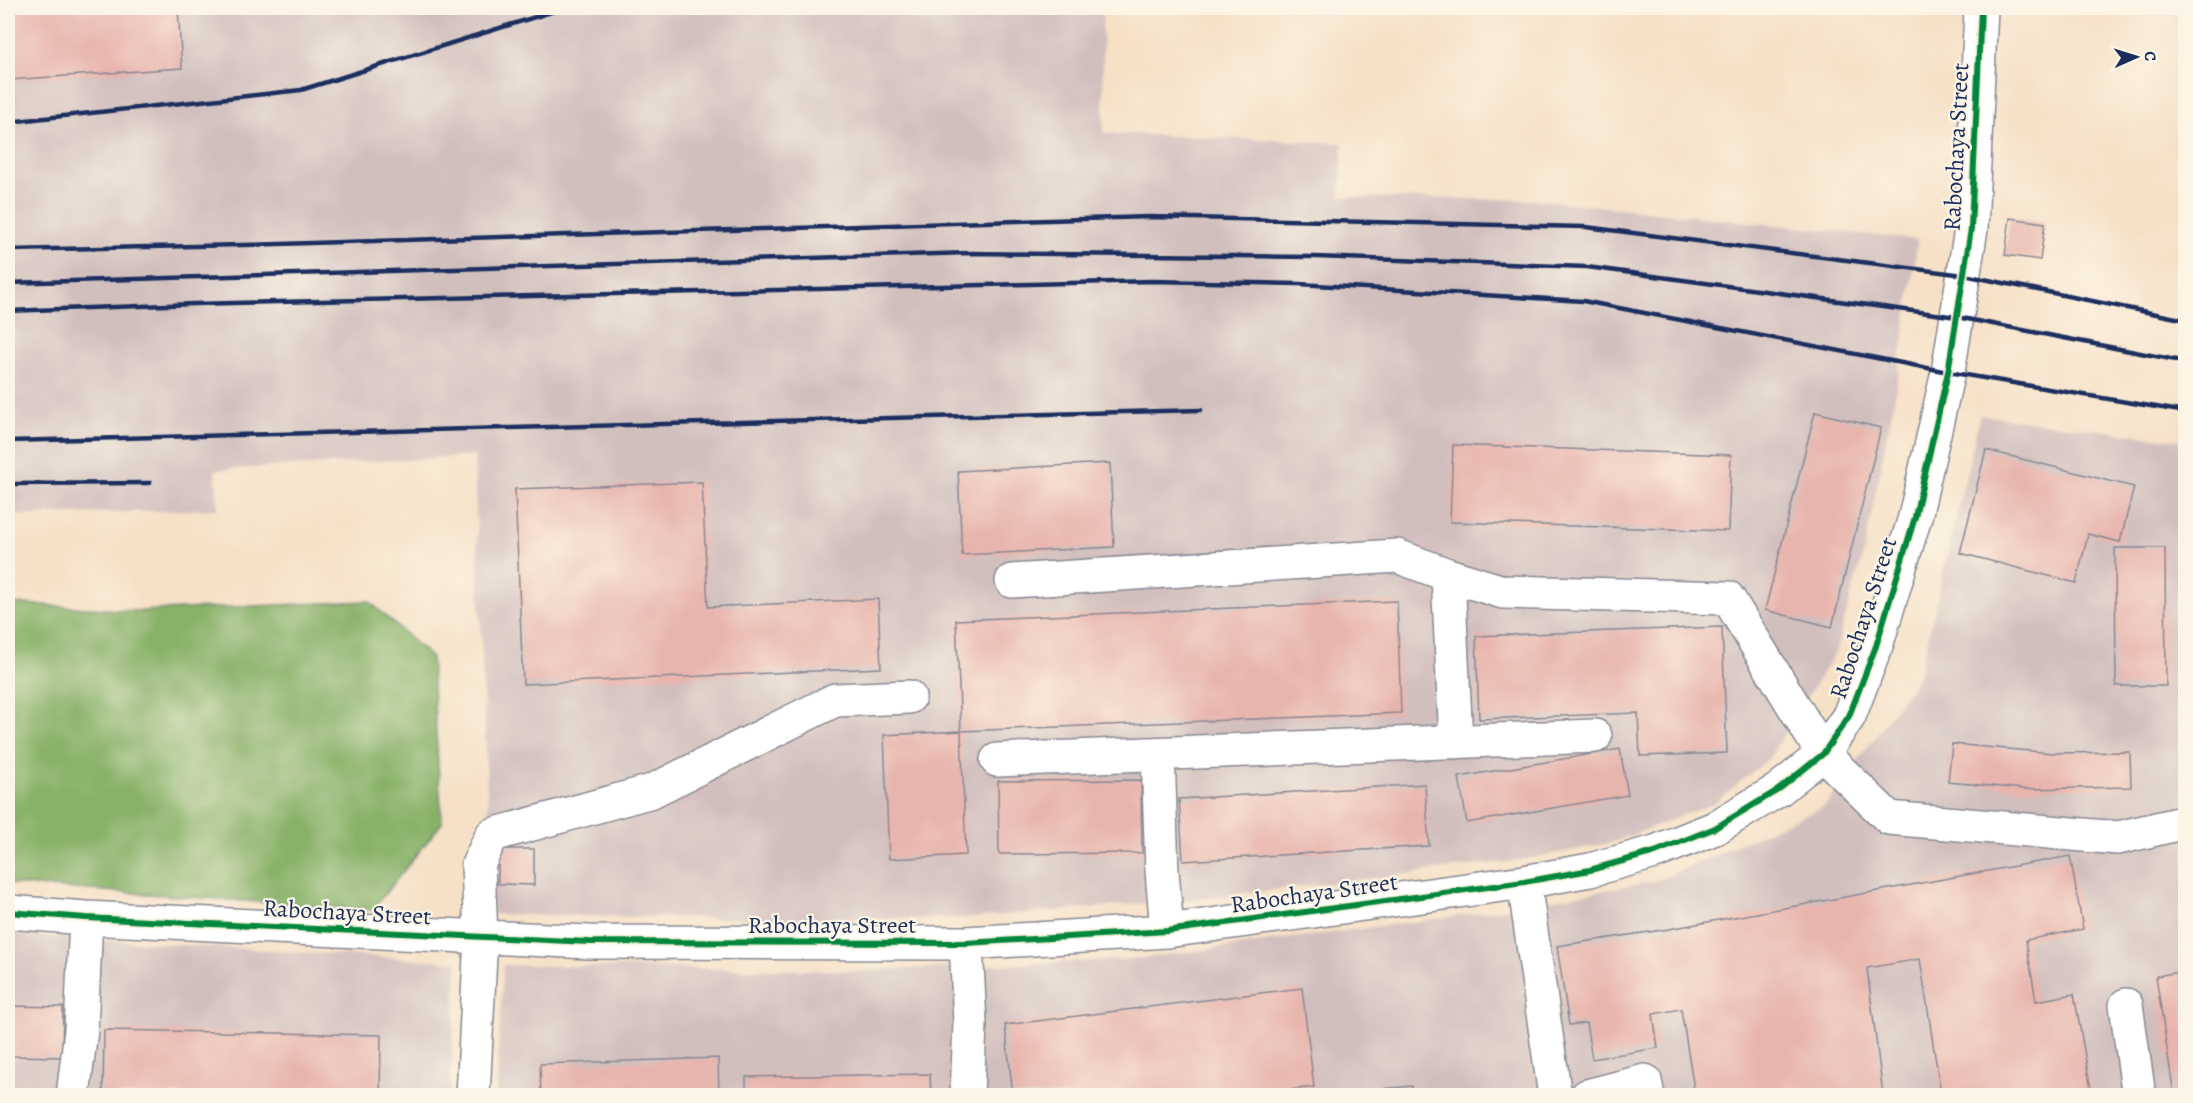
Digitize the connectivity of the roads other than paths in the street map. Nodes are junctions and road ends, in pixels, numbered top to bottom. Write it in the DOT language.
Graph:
graph roads {
  1 [pos="1981,8"];
  2 [pos="1448,575"];
  3 [pos="1012,581"];
  4 [pos="909,697"];
  5 [pos="1594,736"];
  6 [pos="1456,742"];
  7 [pos="1158,754"];
  8 [pos="1823,754"];
  9 [pos="997,760"];
  10 [pos="2186,822"];
  11 [pos="1524,882"];
  12 [pos="8,912"];
  13 [pos="86,918"];
  14 [pos="1167,931"];
  15 [pos="481,936"];
  16 [pos="966,943"];
  17 [pos="2126,1005"];
  18 [pos="73,1095"];
  19 [pos="473,1095"];
  20 [pos="967,1095"];
  21 [pos="1555,1095"];
  22 [pos="1587,1095"];
  23 [pos="1648,1095"];
  24 [pos="2139,1095"];
  1 -- 8 [label="street, Rabochaya Street"];
  2 -- 3 [label="street"];
  2 -- 6 [label="street"];
  2 -- 8 [label="street"];
  4 -- 15 [label="street"];
  5 -- 6 [label="street"];
  6 -- 7 [label="street"];
  7 -- 9 [label="street"];
  7 -- 14 [label="street"];
  8 -- 10 [label="street"];
  8 -- 11 [label="street, Rabochaya Street"];
  11 -- 14 [label="street, Rabochaya Street"];
  11 -- 21 [label="street"];
  12 -- 13 [label="street, Rabochaya Street"];
  13 -- 15 [label="street, Rabochaya Street"];
  13 -- 18 [label="street"];
  14 -- 16 [label="street, Rabochaya Street"];
  15 -- 16 [label="street, Rabochaya Street"];
  15 -- 19 [label="street"];
  16 -- 20 [label="street"];
  17 -- 24 [label="street"];
  22 -- 23 [label="street"];
}
